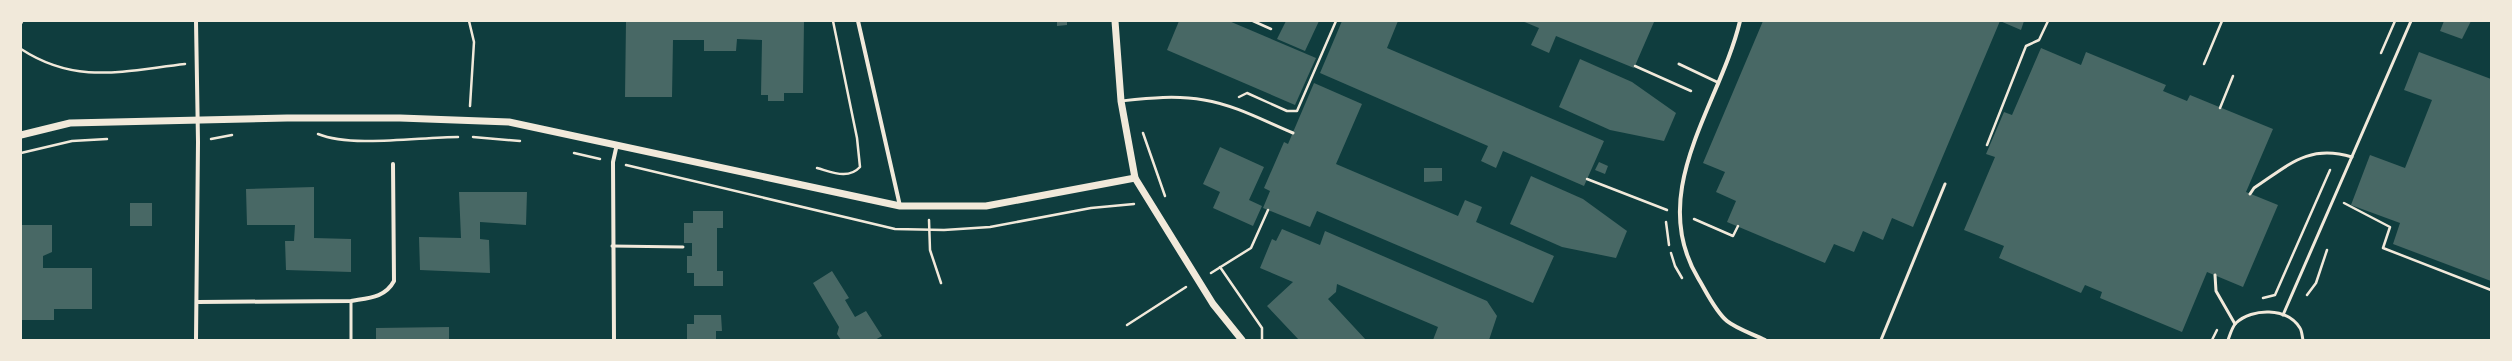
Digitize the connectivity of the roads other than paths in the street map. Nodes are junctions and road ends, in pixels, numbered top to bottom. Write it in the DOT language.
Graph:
graph roads {
  1 [pos="196,21"];
  2 [pos="858,21"];
  3 [pos="1115,21"];
  4 [pos="1740,21"];
  5 [pos="2411,21"];
  6 [pos="1679,64"];
  7 [pos="1717,82"];
  8 [pos="1121,100"];
  9 [pos="198,120"];
  10 [pos="1293,133"];
  11 [pos="21,135"];
  12 [pos="617,143"];
  13 [pos="2352,157"];
  14 [pos="393,164"];
  15 [pos="1135,178"];
  16 [pos="1945,184"];
  17 [pos="2250,194"];
  18 [pos="900,206"];
  19 [pos="612,246"];
  20 [pos="683,246"];
  21 [pos="2215,275"];
  22 [pos="351,301"];
  23 [pos="198,302"];
  24 [pos="2283,315"];
  25 [pos="2234,324"];
  26 [pos="196,340"];
  27 [pos="351,340"];
  28 [pos="614,340"];
  29 [pos="1242,340"];
  30 [pos="1765,340"];
  31 [pos="1881,340"];
  32 [pos="2228,340"];
  33 [pos="2303,340"];
  1 -- 9 [label="street"];
  2 -- 18 [label="street"];
  3 -- 8 [label="street"];
  4 -- 7 [label="street"];
  5 -- 13 [label="lane"];
  6 -- 7 [label="lane"];
  7 -- 30 [label="street"];
  8 -- 10 [label="lane"];
  8 -- 15 [label="street"];
  9 -- 11 [label="street"];
  9 -- 12 [label="street"];
  9 -- 23 [label="street"];
  12 -- 18 [label="street"];
  12 -- 19 [label="street"];
  13 -- 17 [label="lane"];
  13 -- 24 [label="lane"];
  14 -- 22 [label="street"];
  15 -- 18 [label="street"];
  15 -- 29 [label="street"];
  16 -- 31 [label="lane"];
  19 -- 20 [label="lane"];
  19 -- 28 [label="street"];
  21 -- 25 [label="lane"];
  22 -- 23 [label="street"];
  22 -- 27 [label="lane"];
  23 -- 26 [label="street"];
  24 -- 25 [label="lane"];
  24 -- 33 [label="lane"];
  25 -- 32 [label="lane"];
}
